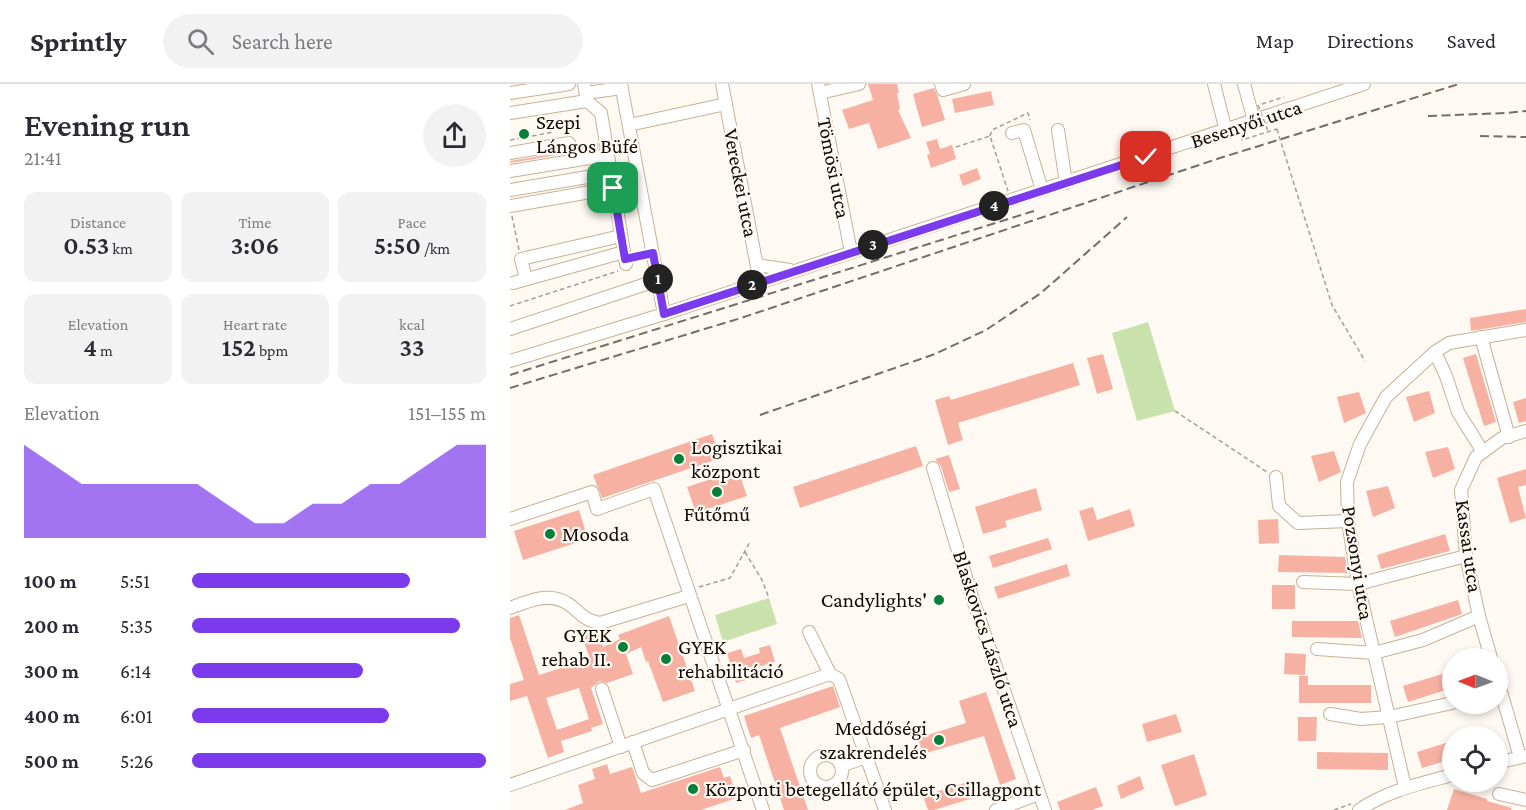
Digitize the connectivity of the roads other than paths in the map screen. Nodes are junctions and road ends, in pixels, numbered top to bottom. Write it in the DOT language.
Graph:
graph roads {
  1 [pos="569,84"];
  2 [pos="722,84"];
  3 [pos="859,84"];
  4 [pos="941,84"];
  5 [pos="964,84"];
  6 [pos="1214,84"];
  7 [pos="1244,84"];
  8 [pos="1364,84"];
  9 [pos="621,86"];
  10 [pos="819,89"];
  11 [pos="510,93"];
  12 [pos="586,93"];
  13 [pos="726,104"];
  14 [pos="510,113"];
  15 [pos="1254,121"];
  16 [pos="629,125"];
  17 [pos="1058,130"];
  18 [pos="1226,131"];
  19 [pos="1012,134"];
  20 [pos="569,143"];
  21 [pos="510,153"];
  22 [pos="608,155"];
  23 [pos="510,171"];
  24 [pos="611,173"];
  25 [pos="1066,183"];
  26 [pos="613,188"];
  27 [pos="510,190"];
  28 [pos="1042,190"];
  29 [pos="510,206"];
  30 [pos="621,236"];
  31 [pos="851,252"];
  32 [pos="757,264"];
  33 [pos="794,271"];
  34 [pos="526,279"];
  35 [pos="658,280"];
  36 [pos="760,282"];
  37 [pos="513,283"];
  38 [pos="664,314"];
  39 [pos="510,329"];
  40 [pos="1526,330"];
  41 [pos="1481,337"];
  42 [pos="1435,352"];
  43 [pos="510,361"];
  44 [pos="1526,431"];
  45 [pos="1509,437"];
  46 [pos="1483,452"];
  47 [pos="933,468"];
  48 [pos="1276,477"];
  49 [pos="510,519"];
  50 [pos="1348,521"];
  51 [pos="1466,556"];
  52 [pos="1303,582"];
  53 [pos="1358,584"];
  54 [pos="688,593"];
  55 [pos="510,608"];
  56 [pos="1479,616"];
  57 [pos="809,632"];
  58 [pos="1488,648"];
  59 [pos="1317,649"];
  60 [pos="1374,652"];
  61 [pos="830,674"];
  62 [pos="602,689"];
  63 [pos="1442,705"];
  64 [pos="729,709"];
  65 [pos="1330,714"];
  66 [pos="1507,714"];
  67 [pos="1389,717"];
  68 [pos="627,744"];
  69 [pos="744,750"];
  70 [pos="1523,757"];
  71 [pos="867,758"];
  72 [pos="1508,760"];
  73 [pos="841,766"];
  74 [pos="1442,778"];
  75 [pos="510,785"];
  76 [pos="1405,787"];
  77 [pos="1039,794"];
  78 [pos="1499,794"];
  79 [pos="1526,800"];
  80 [pos="763,810"];
  81 [pos="885,810"];
  82 [pos="996,810"];
  83 [pos="1045,810"];
  84 [pos="1359,810"];
  1 -- 11 [label="street"];
  2 -- 13 [label="street, Vereckei utca"];
  3 -- 10 [label="street"];
  4 -- 5 [label="street"];
  6 -- 18 [label="street"];
  7 -- 15 [label="street"];
  8 -- 15 [label="street, Besenyői utca"];
  9 -- 12 [label="street"];
  9 -- 16 [label="street"];
  10 -- 31 [label="street, Tömösi utca"];
  12 -- 14 [label="street"];
  12 -- 22 [label="street"];
  13 -- 16 [label="street"];
  13 -- 32 [label="street, Vereckei utca"];
  15 -- 18 [label="street, Besenyői utca"];
  16 -- 35 [label="street"];
  17 -- 25 [label="street"];
  18 -- 25 [label="street, Besenyői utca"];
  19 -- 28 [label="street"];
  20 -- 21 [label="street"];
  22 -- 23 [label="street"];
  22 -- 24 [label="street"];
  24 -- 26 [label="street"];
  24 -- 27 [label="street"];
  25 -- 28 [label="street, Besenyői utca"];
  26 -- 29 [label="street"];
  26 -- 30 [label="street"];
  28 -- 31 [label="street, Besenyői utca"];
  30 -- 34 [label="street"];
  30 -- 34 [label="street"];
  31 -- 33 [label="street, Besenyői utca"];
  32 -- 33 [label="street"];
  32 -- 36 [label="street, Vereckei utca"];
  33 -- 36 [label="street, Besenyői utca"];
  34 -- 37 [label="street"];
  35 -- 38 [label="street"];
  35 -- 39 [label="street"];
  36 -- 38 [label="street, Besenyői utca"];
  38 -- 43 [label="street, Besenyői utca"];
  40 -- 41 [label="street, Pozsonyi utca"];
  41 -- 42 [label="street, Pozsonyi utca"];
  41 -- 45 [label="street"];
  42 -- 46 [label="street"];
  42 -- 50 [label="street, Pozsonyi utca"];
  44 -- 45 [label="street, Kassai utca"];
  45 -- 46 [label="street, Kassai utca"];
  46 -- 51 [label="street, Kassai utca"];
  47 -- 77 [label="street, Blaskovics László utca"];
  48 -- 50 [label="street"];
  49 -- 54 [label="street"];
  50 -- 53 [label="street, Pozsonyi utca"];
  51 -- 53 [label="street"];
  51 -- 56 [label="street, Kassai utca"];
  52 -- 53 [label="street"];
  53 -- 60 [label="street, Pozsonyi utca"];
  54 -- 55 [label="street"];
  54 -- 64 [label="street"];
  56 -- 58 [label="street, Kassai utca"];
  56 -- 60 [label="street"];
  57 -- 61 [label="street"];
  59 -- 60 [label="street"];
  60 -- 67 [label="street, Pozsonyi utca"];
  61 -- 64 [label="street"];
  61 -- 71 [label="street"];
  62 -- 68 [label="street"];
  63 -- 67 [label="street"];
  64 -- 68 [label="street"];
  64 -- 69 [label="street"];
  65 -- 67 [label="street"];
  66 -- 70 [label="street"];
  67 -- 76 [label="street, Pozsonyi utca"];
  68 -- 69 [label="street"];
  68 -- 75 [label="street"];
  69 -- 80 [label="street"];
  70 -- 72 [label="street"];
  71 -- 73 [label="street"];
  71 -- 81 [label="street"];
  74 -- 76 [label="street"];
  76 -- 84 [label="street"];
  77 -- 82 [label="street"];
  77 -- 83 [label="street, Blaskovics László utca"];
  78 -- 79 [label="street"];
}
